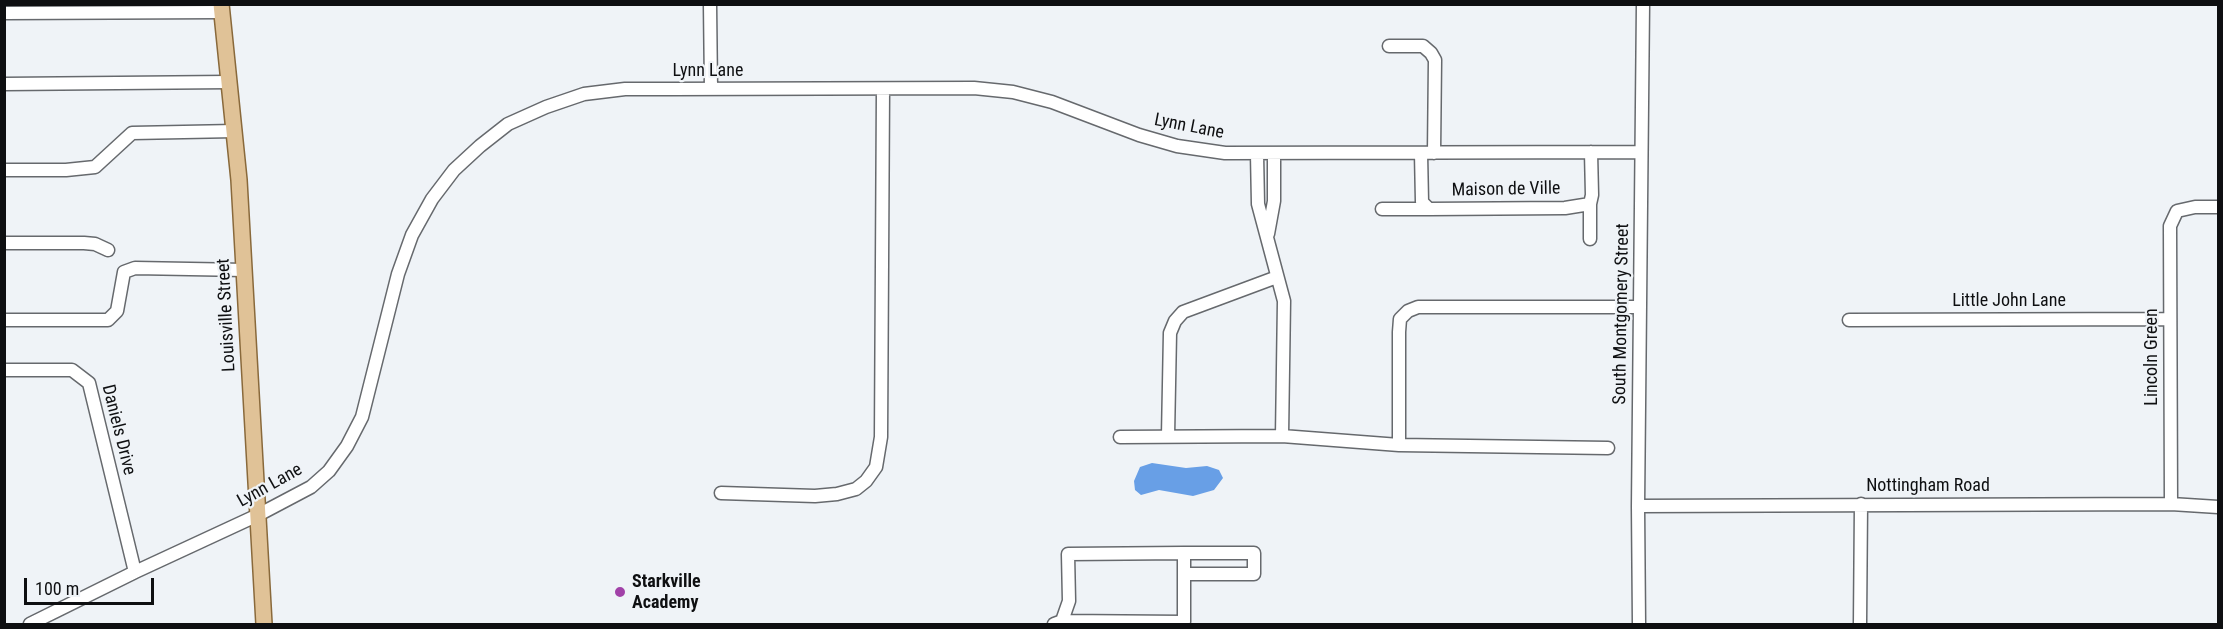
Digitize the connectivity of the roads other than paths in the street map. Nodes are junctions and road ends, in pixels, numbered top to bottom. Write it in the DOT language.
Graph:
graph roads {
  1 [pos="710,4"];
  2 [pos="1643,4"];
  3 [pos="221,8"];
  4 [pos="4,13"];
  5 [pos="1389,46"];
  6 [pos="230,82"];
  7 [pos="4,84"];
  8 [pos="711,89"];
  9 [pos="883,89"];
  10 [pos="235,131"];
  11 [pos="1591,152"];
  12 [pos="1641,152"];
  13 [pos="1428,153"];
  14 [pos="1257,154"];
  15 [pos="1274,154"];
  16 [pos="4,170"];
  17 [pos="1590,204"];
  18 [pos="2218,207"];
  19 [pos="1382,209"];
  20 [pos="1429,209"];
  21 [pos="1268,236"];
  22 [pos="1590,239"];
  23 [pos="4,243"];
  24 [pos="108,250"];
  25 [pos="244,270"];
  26 [pos="1277,277"];
  27 [pos="1640,307"];
  28 [pos="2170,319"];
  29 [pos="4,320"];
  30 [pos="1849,320"];
  31 [pos="4,370"];
  32 [pos="1168,436"];
  33 [pos="1282,436"];
  34 [pos="1120,437"];
  35 [pos="1399,445"];
  36 [pos="1608,448"];
  37 [pos="721,493"];
  38 [pos="1861,504"];
  39 [pos="2171,504"];
  40 [pos="1638,506"];
  41 [pos="2218,507"];
  42 [pos="258,515"];
  43 [pos="1184,554"];
  44 [pos="135,572"];
  45 [pos="1184,574"];
  46 [pos="1058,623"];
  47 [pos="30,624"];
  48 [pos="264,624"];
  49 [pos="1640,624"];
  50 [pos="1860,624"];
  1 -- 8 [label="street"];
  2 -- 12 [label="street, South Montgomery Street"];
  3 -- 4 [label="street"];
  3 -- 6 [label="main road, Louisville Street"];
  5 -- 13 [label="street, Maison de Ville"];
  6 -- 7 [label="street"];
  6 -- 10 [label="main road, Louisville Street"];
  8 -- 9 [label="street, Lynn Lane"];
  8 -- 42 [label="street, Lynn Lane"];
  9 -- 14 [label="street, Lynn Lane"];
  9 -- 37 [label="street"];
  10 -- 16 [label="street"];
  10 -- 25 [label="main road, Louisville Street"];
  11 -- 12 [label="street, Lynn Lane"];
  11 -- 13 [label="street, Lynn Lane"];
  11 -- 17 [label="street"];
  12 -- 27 [label="street, South Montgomery Street"];
  13 -- 15 [label="street, Lynn Lane"];
  13 -- 20 [label="street, Maison de Ville"];
  14 -- 15 [label="street, Lynn Lane"];
  14 -- 21 [label="street"];
  15 -- 21 [label="street"];
  17 -- 20 [label="street, Maison de Ville"];
  17 -- 22 [label="street"];
  18 -- 28 [label="street, Lincoln Green"];
  19 -- 20 [label="street"];
  21 -- 26 [label="street"];
  23 -- 24 [label="street"];
  25 -- 29 [label="street"];
  25 -- 42 [label="main road, Louisville Street"];
  26 -- 32 [label="street"];
  26 -- 33 [label="street"];
  27 -- 35 [label="street"];
  27 -- 40 [label="street, South Montgomery Street"];
  28 -- 30 [label="street, Little John Lane"];
  28 -- 39 [label="street, Lincoln Green"];
  31 -- 44 [label="street, Daniels Drive"];
  32 -- 33 [label="street"];
  32 -- 34 [label="street"];
  33 -- 35 [label="street"];
  35 -- 36 [label="street"];
  38 -- 39 [label="street, Nottingham Road"];
  38 -- 40 [label="street, Nottingham Road"];
  38 -- 50 [label="street"];
  39 -- 41 [label="street, Nottingham Road"];
  40 -- 49 [label="street, South Montgomery Street"];
  42 -- 44 [label="street, Lynn Lane"];
  42 -- 48 [label="main road, Louisville Street"];
  43 -- 45 [label="street"];
  43 -- 45 [label="street"];
  43 -- 46 [label="street"];
  44 -- 47 [label="street, Lynn Lane"];
  45 -- 46 [label="street"];
}
